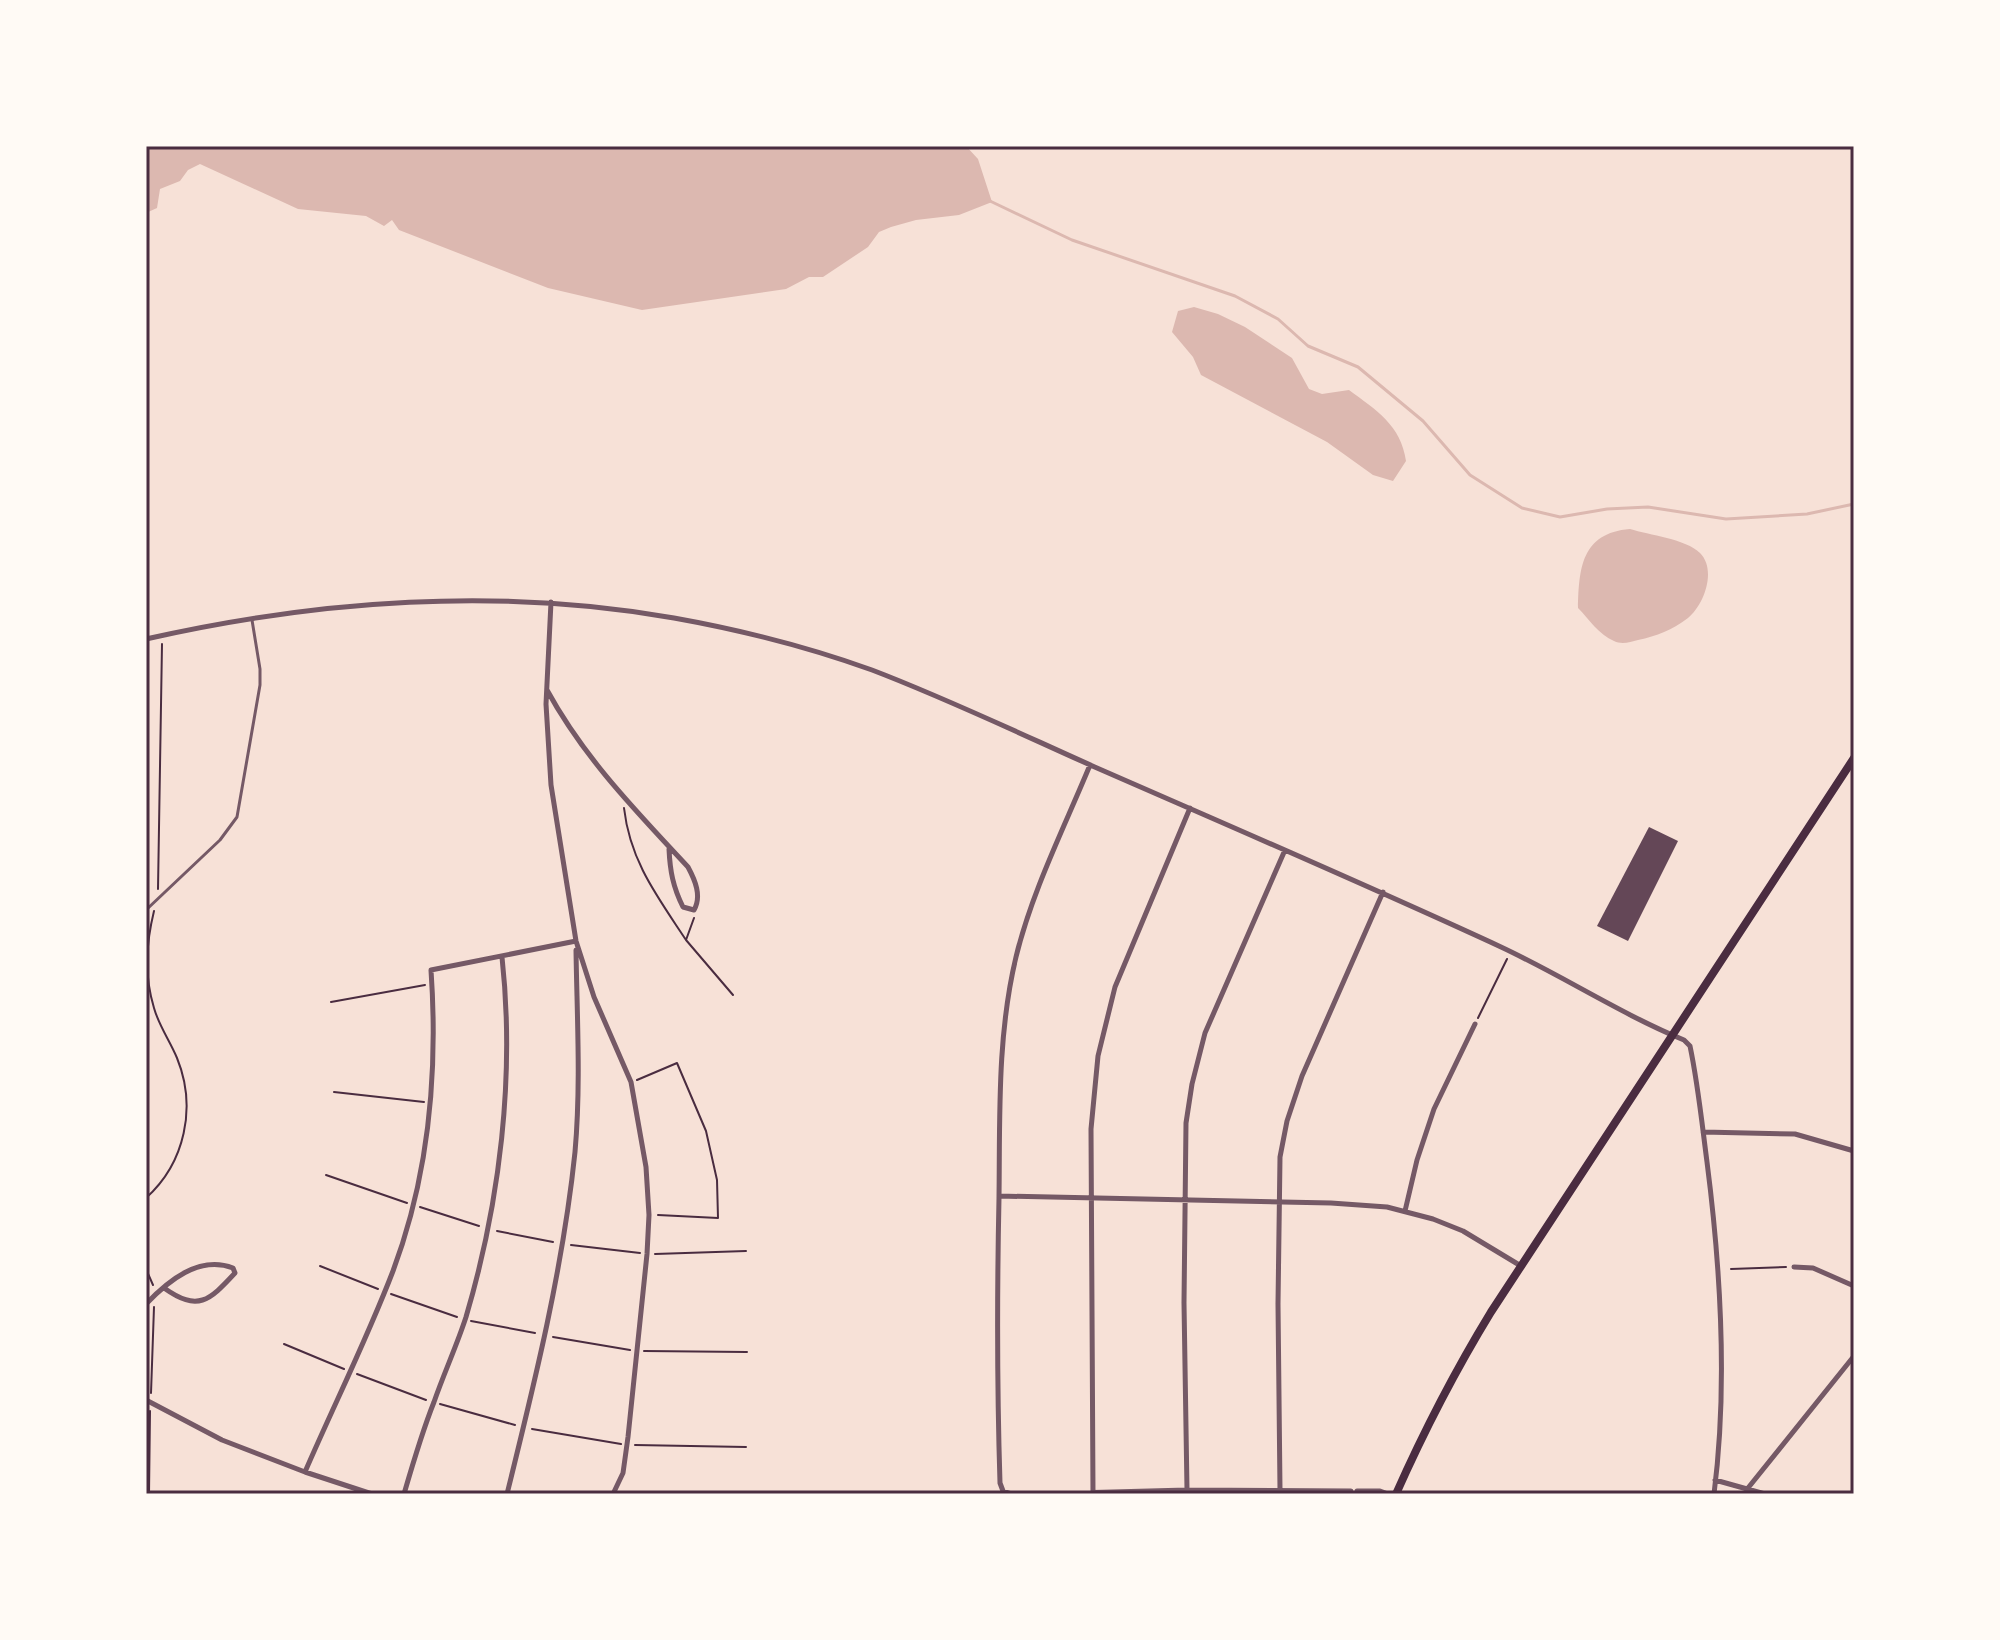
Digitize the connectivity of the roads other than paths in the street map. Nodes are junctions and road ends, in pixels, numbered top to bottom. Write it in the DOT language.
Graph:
graph roads {
  1 [pos="551,602"];
  2 [pos="252,620"];
  3 [pos="146,639"];
  4 [pos="546,690"];
  5 [pos="1854,758"];
  6 [pos="1090,765"];
  7 [pos="1190,808"];
  8 [pos="669,849"];
  9 [pos="1285,850"];
  10 [pos="1383,892"];
  11 [pos="146,910"];
  12 [pos="576,941"];
  13 [pos="502,957"];
  14 [pos="1475,1024"];
  15 [pos="1671,1035"];
  16 [pos="1703,1132"];
  17 [pos="1854,1151"];
  18 [pos="999,1196"];
  19 [pos="1092,1198"];
  20 [pos="1185,1200"];
  21 [pos="1280,1203"];
  22 [pos="1405,1211"];
  23 [pos="1521,1266"];
  24 [pos="1794,1267"];
  25 [pos="1854,1286"];
  26 [pos="164,1288"];
  27 [pos="146,1304"];
  28 [pos="1854,1356"];
  29 [pos="148,1400"];
  30 [pos="305,1472"];
  31 [pos="1715,1480"];
  32 [pos="1748,1488"];
  33 [pos="1187,1490"];
  34 [pos="1280,1490"];
  35 [pos="1093,1493"];
  36 [pos="372,1494"];
  37 [pos="404,1494"];
  38 [pos="507,1494"];
  39 [pos="613,1494"];
  40 [pos="1012,1494"];
  41 [pos="1037,1494"];
  42 [pos="1388,1494"];
  43 [pos="1396,1494"];
  44 [pos="1714,1494"];
  45 [pos="1765,1494"];
  1 -- 2 [label="street"];
  1 -- 4 [label="street"];
  1 -- 6 [label="street"];
  2 -- 3 [label="street"];
  2 -- 11 [label="lane"];
  4 -- 8 [label="street"];
  4 -- 12 [label="street"];
  5 -- 15 [label="main road"];
  6 -- 7 [label="street"];
  6 -- 18 [label="street"];
  7 -- 9 [label="street"];
  7 -- 19 [label="street"];
  8 -- 8 [label="street"];
  9 -- 10 [label="street"];
  9 -- 20 [label="street"];
  10 -- 15 [label="street"];
  10 -- 21 [label="street"];
  12 -- 13 [label="street"];
  12 -- 38 [label="street"];
  12 -- 39 [label="street"];
  13 -- 30 [label="street"];
  13 -- 37 [label="street"];
  14 -- 22 [label="street"];
  15 -- 16 [label="street"];
  15 -- 23 [label="main road"];
  16 -- 17 [label="street"];
  16 -- 31 [label="street"];
  18 -- 19 [label="street"];
  18 -- 40 [label="street"];
  19 -- 20 [label="street"];
  19 -- 35 [label="street"];
  20 -- 21 [label="street"];
  20 -- 33 [label="street"];
  21 -- 22 [label="street"];
  21 -- 34 [label="street"];
  22 -- 23 [label="street"];
  23 -- 43 [label="main road"];
  24 -- 25 [label="street"];
  26 -- 26 [label="street"];
  26 -- 27 [label="street"];
  28 -- 32 [label="street"];
  29 -- 30 [label="street"];
  30 -- 36 [label="street"];
  31 -- 32 [label="street"];
  31 -- 44 [label="street"];
  32 -- 45 [label="street"];
  33 -- 34 [label="street"];
  33 -- 35 [label="street"];
  34 -- 42 [label="street"];
  35 -- 41 [label="street"];
}
